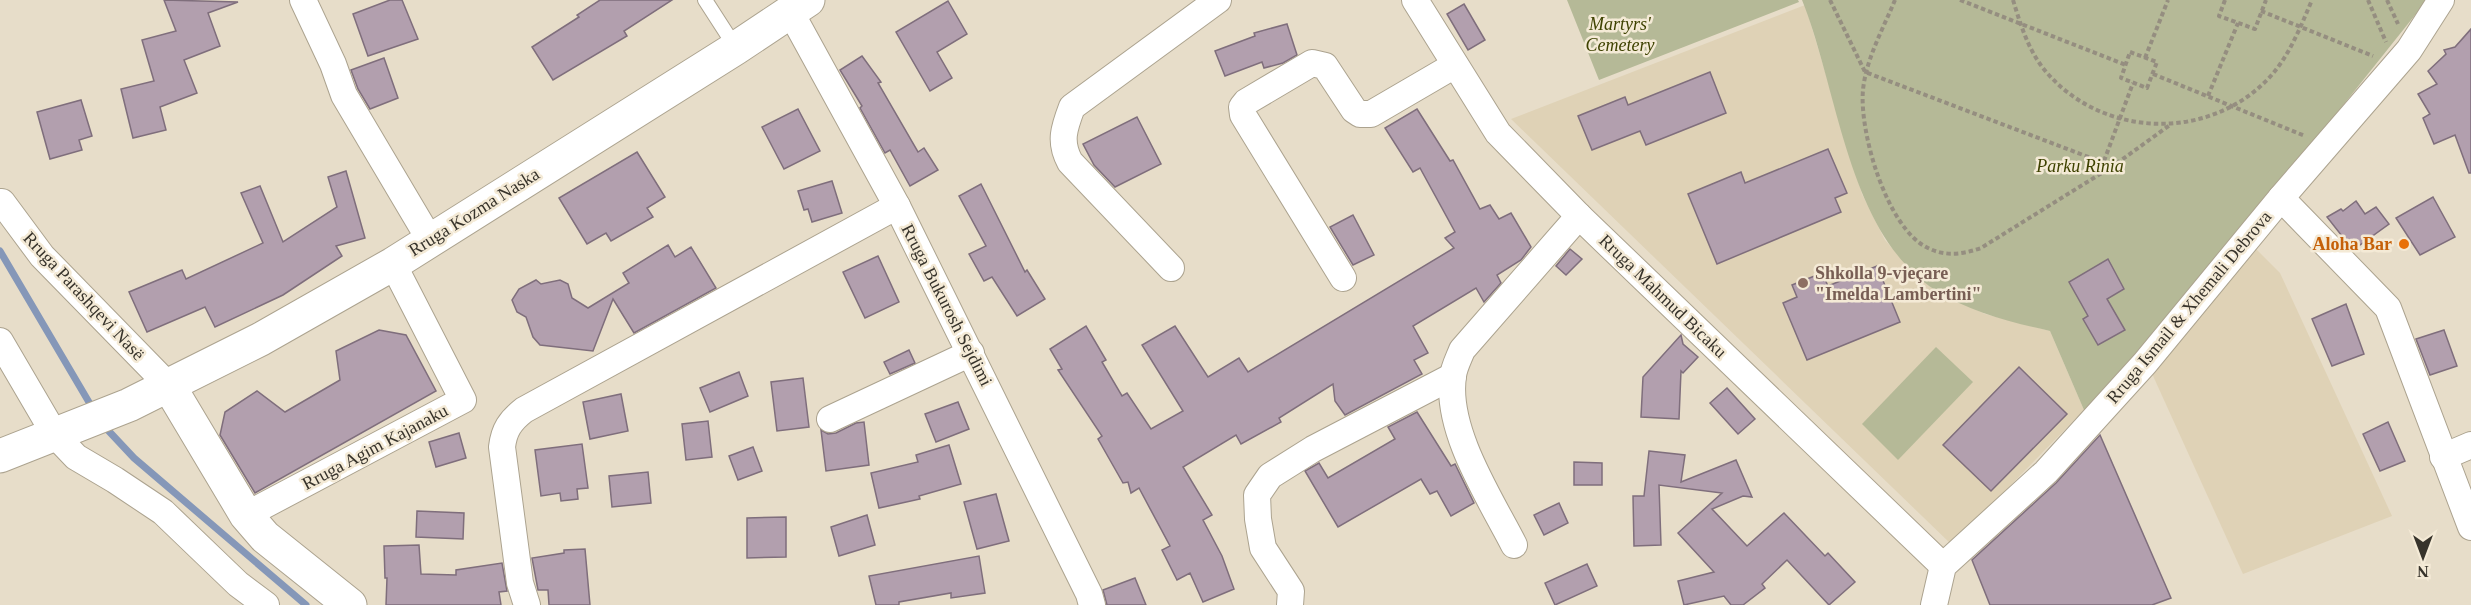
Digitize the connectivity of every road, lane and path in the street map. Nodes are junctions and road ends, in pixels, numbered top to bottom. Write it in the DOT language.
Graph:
graph roads {
  1 [pos="303,0"];
  2 [pos="705,0"];
  3 [pos="1218,0"];
  4 [pos="1415,0"];
  5 [pos="1830,0"];
  6 [pos="1895,0"];
  7 [pos="1960,0"];
  8 [pos="2013,0"];
  9 [pos="2168,0"];
  10 [pos="2225,0"];
  11 [pos="2266,0"];
  12 [pos="2312,0"];
  13 [pos="2368,0"];
  14 [pos="2441,0"];
  15 [pos="799,6"];
  16 [pos="2262,12"];
  17 [pos="2238,23"];
  18 [pos="2020,24"];
  19 [pos="2301,27"];
  20 [pos="736,48"];
  21 [pos="2145,58"];
  22 [pos="1455,65"];
  23 [pos="2126,65"];
  24 [pos="2396,65"];
  25 [pos="1865,72"];
  26 [pos="2153,74"];
  27 [pos="2133,83"];
  28 [pos="2208,96"];
  29 [pos="2232,106"];
  30 [pos="2120,120"];
  31 [pos="2170,125"];
  32 [pos="2327,145"];
  33 [pos="2104,161"];
  34 [pos="2113,166"];
  35 [pos="2281,198"];
  36 [pos="2,202"];
  37 [pos="897,206"];
  38 [pos="1580,216"];
  39 [pos="430,240"];
  40 [pos="393,264"];
  41 [pos="1171,268"];
  42 [pos="1343,278"];
  43 [pos="0,341"];
  44 [pos="971,353"];
  45 [pos="8,370"];
  46 [pos="1453,376"];
  47 [pos="169,386"];
  48 [pos="830,419"];
  49 [pos="64,431"];
  50 [pos="2471,445"];
  51 [pos="0,456"];
  52 [pos="2443,457"];
  53 [pos="246,515"];
  54 [pos="2471,526"];
  55 [pos="1514,545"];
  56 [pos="1944,566"];
  57 [pos="238,594"];
  58 [pos="266,605"];
  59 [pos="350,605"];
  60 [pos="526,605"];
  61 [pos="1092,605"];
  62 [pos="1290,605"];
  63 [pos="1934,605"];
  1 -- 39 [label="street"];
  2 -- 20 [label="lane"];
  3 -- 41 [label="street"];
  4 -- 22 [label="street, Rruga Mahmud Bicaku"];
  5 -- 25 [label="path"];
  6 -- 25 [label="path"];
  7 -- 18 [label="path"];
  8 -- 18 [label="path"];
  9 -- 21 [label="path"];
  10 -- 17 [label="path"];
  11 -- 16 [label="path"];
  12 -- 19 [label="path"];
  13 -- 24 [label="path"];
  14 -- 24 [label="street, Rruga Ismail & Xhemali Debrova"];
  15 -- 20 [label="main road, Rruga Kozma Naska"];
  15 -- 37 [label="street, Rruga Bukurosh Sejdimi"];
  16 -- 17 [label="path"];
  16 -- 19 [label="path"];
  17 -- 28 [label="path"];
  18 -- 23 [label="path"];
  18 -- 30 [label="path"];
  19 -- 24 [label="path"];
  19 -- 29 [label="path"];
  20 -- 39 [label="main road, Rruga Kozma Naska"];
  21 -- 23 [label="path"];
  21 -- 26 [label="path"];
  22 -- 38 [label="street, Rruga Mahmud Bicaku"];
  22 -- 42 [label="street"];
  23 -- 27 [label="path"];
  24 -- 32 [label="street, Rruga Ismail & Xhemali Debrova"];
  25 -- 33 [label="path"];
  25 -- 34 [label="path"];
  26 -- 27 [label="path"];
  26 -- 28 [label="path"];
  27 -- 30 [label="path"];
  28 -- 29 [label="path"];
  29 -- 31 [label="path"];
  29 -- 32 [label="path"];
  30 -- 31 [label="path"];
  30 -- 33 [label="path"];
  31 -- 34 [label="path"];
  32 -- 35 [label="street, Rruga Ismail & Xhemali Debrova"];
  33 -- 34 [label="path"];
  35 -- 52 [label="street"];
  35 -- 56 [label="street, Rruga Ismail & Xhemali Debrova"];
  36 -- 47 [label="street, Rruga Parashqevi Nasë"];
  37 -- 44 [label="street, Rruga Bukurosh Sejdimi"];
  37 -- 60 [label="street"];
  38 -- 46 [label="street"];
  38 -- 56 [label="street, Rruga Mahmud Bicaku"];
  39 -- 40 [label="main road, Rruga Kozma Naska"];
  40 -- 47 [label="main road, Rruga Kozma Naska"];
  40 -- 53 [label="street, Rruga Agim Kajanaku"];
  43 -- 45 [label="street"];
  44 -- 48 [label="street"];
  44 -- 61 [label="street, Rruga Bukurosh Sejdimi"];
  45 -- 49 [label="street"];
  46 -- 55 [label="street"];
  46 -- 62 [label="street"];
  47 -- 49 [label="main road, Rruga Kozma Naska"];
  47 -- 53 [label="main road"];
  49 -- 51 [label="main road"];
  49 -- 57 [label="street"];
  50 -- 52 [label="street"];
  52 -- 54 [label="street"];
  53 -- 59 [label="main road"];
  56 -- 63 [label="street"];
  57 -- 58 [label="street"];
}
